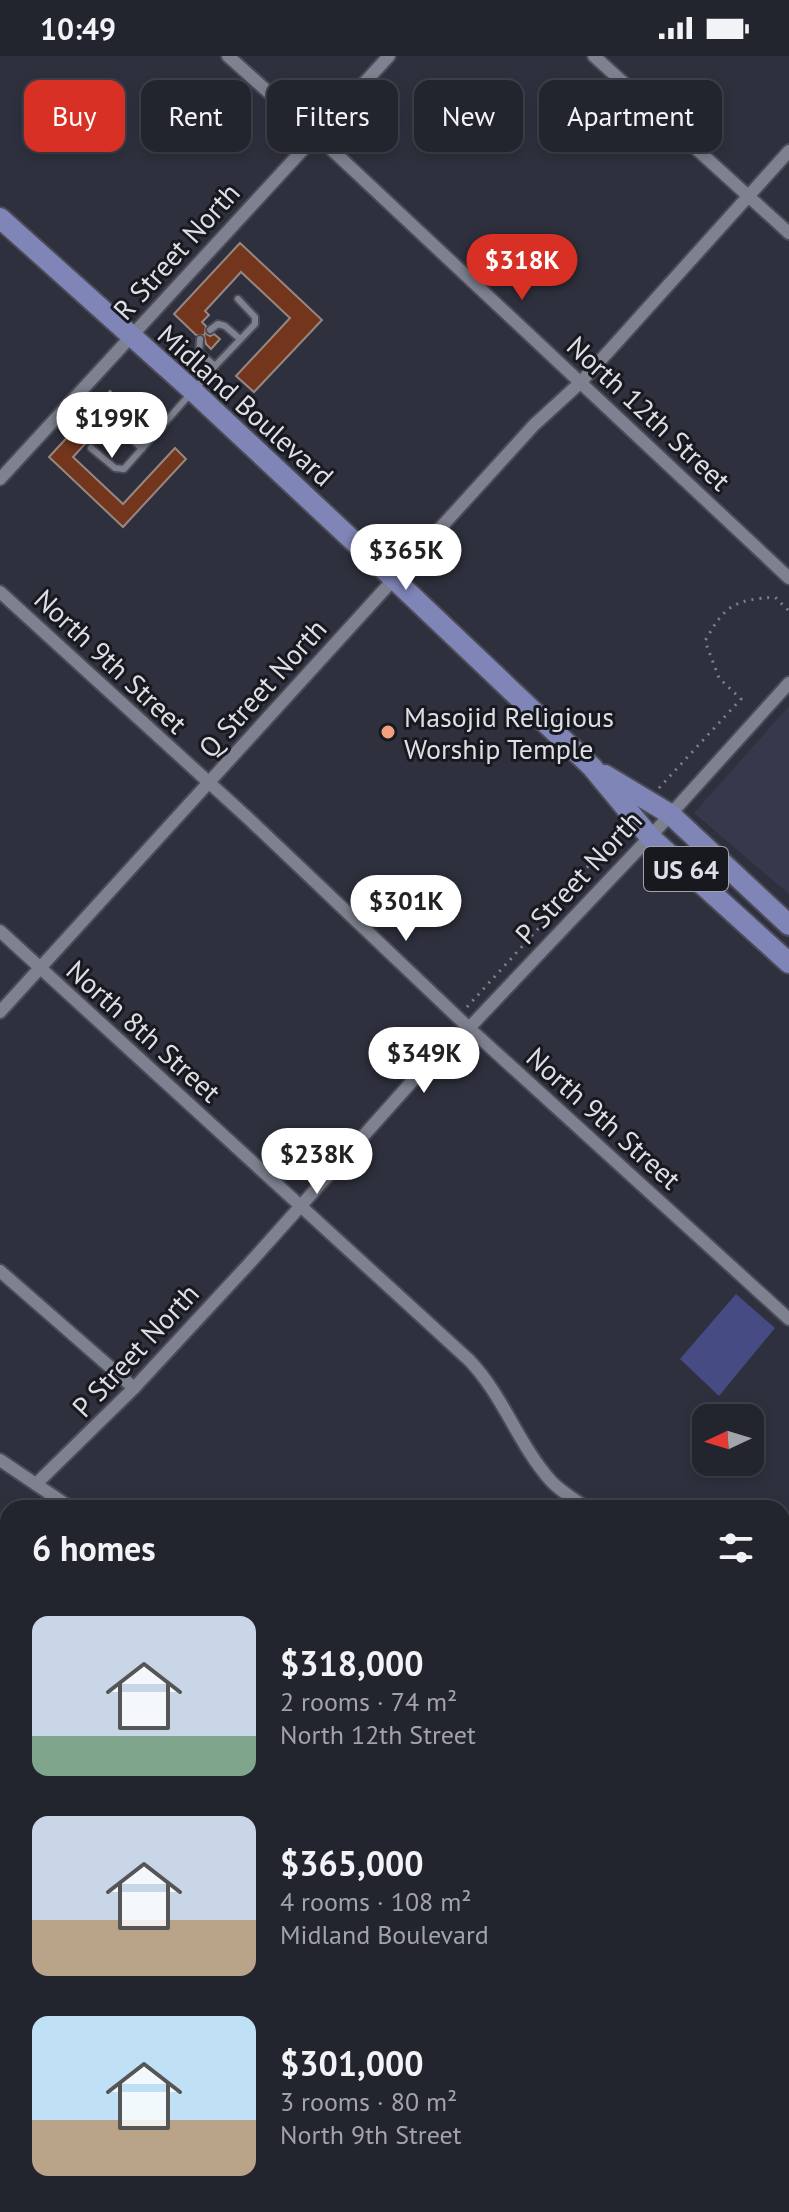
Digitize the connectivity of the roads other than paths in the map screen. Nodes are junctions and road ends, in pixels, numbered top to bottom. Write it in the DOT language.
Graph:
graph roads {
  1 [pos="228,56"];
  2 [pos="389,56"];
  3 [pos="594,56"];
  4 [pos="366,80"];
  5 [pos="267,91"];
  6 [pos="789,151"];
  7 [pos="299,152"];
  8 [pos="334,152"];
  9 [pos="749,197"];
  10 [pos="0,218"];
  11 [pos="789,233"];
  12 [pos="238,299"];
  13 [pos="210,330"];
  14 [pos="130,337"];
  15 [pos="200,339"];
  16 [pos="240,339"];
  17 [pos="215,366"];
  18 [pos="581,382"];
  19 [pos="193,391"];
  20 [pos="147,421"];
  21 [pos="162,427"];
  22 [pos="134,434"];
  23 [pos="91,448"];
  24 [pos="142,449"];
  25 [pos="0,479"];
  26 [pos="789,578"];
  27 [pos="394,579"];
  28 [pos="0,592"];
  29 [pos="789,683"];
  30 [pos="592,767"];
  31 [pos="208,782"];
  32 [pos="670,814"];
  33 [pos="650,837"];
  34 [pos="789,925"];
  35 [pos="0,931"];
  36 [pos="789,963"];
  37 [pos="41,968"];
  38 [pos="0,1012"];
  39 [pos="469,1028"];
  40 [pos="301,1206"];
  41 [pos="0,1271"];
  42 [pos="789,1319"];
  43 [pos="134,1388"];
  44 [pos="0,1460"];
  45 [pos="36,1484"];
  46 [pos="59,1500"];
  47 [pos="575,1500"];
  1 -- 5 [label="street, North 12th Street"];
  2 -- 4 [label="street, R Street North"];
  3 -- 9 [label="street"];
  6 -- 9 [label="street, Q Street North"];
  7 -- 14 [label="street, R Street North"];
  8 -- 18 [label="street, North 12th Street"];
  9 -- 11 [label="street"];
  9 -- 18 [label="street, Q Street North"];
  10 -- 14 [label="main road, Midland Boulevard / US 64"];
  12 -- 16 [label="lane"];
  13 -- 16 [label="lane"];
  14 -- 19 [label="main road, Midland Boulevard / US 64"];
  14 -- 25 [label="street, R Street North"];
  15 -- 17 [label="lane"];
  16 -- 17 [label="lane"];
  17 -- 19 [label="lane"];
  18 -- 26 [label="street, North 12th Street"];
  18 -- 27 [label="street, Q Street North"];
  19 -- 21 [label="lane"];
  19 -- 27 [label="main road, Midland Boulevard / US 64"];
  20 -- 21 [label="lane"];
  21 -- 24 [label="lane"];
  22 -- 24 [label="lane"];
  23 -- 24 [label="lane"];
  27 -- 30 [label="main road, Midland Boulevard / US 64"];
  27 -- 31 [label="street, Q Street North"];
  28 -- 31 [label="street, North 9th Street"];
  29 -- 32 [label="street, P Street North"];
  30 -- 32 [label="main road, Midland Boulevard / US 64"];
  30 -- 33 [label="main road, Midland Boulevard / US 64"];
  31 -- 37 [label="street, Q Street North"];
  31 -- 39 [label="street, North 9th Street"];
  32 -- 33 [label="street, P Street North"];
  32 -- 34 [label="main road, Midland Boulevard / US 64"];
  33 -- 36 [label="main road, Midland Boulevard / US 64"];
  33 -- 39 [label="street, P Street North"];
  35 -- 37 [label="street, North 8th Street"];
  37 -- 38 [label="street, Q Street North"];
  37 -- 40 [label="street, North 8th Street"];
  39 -- 40 [label="street, P Street North"];
  39 -- 42 [label="street, North 9th Street"];
  40 -- 43 [label="street, P Street North"];
  40 -- 47 [label="street, North 8th Street"];
  41 -- 43 [label="street"];
  43 -- 45 [label="street, P Street North"];
  44 -- 45 [label="street"];
  45 -- 46 [label="street"];
}
